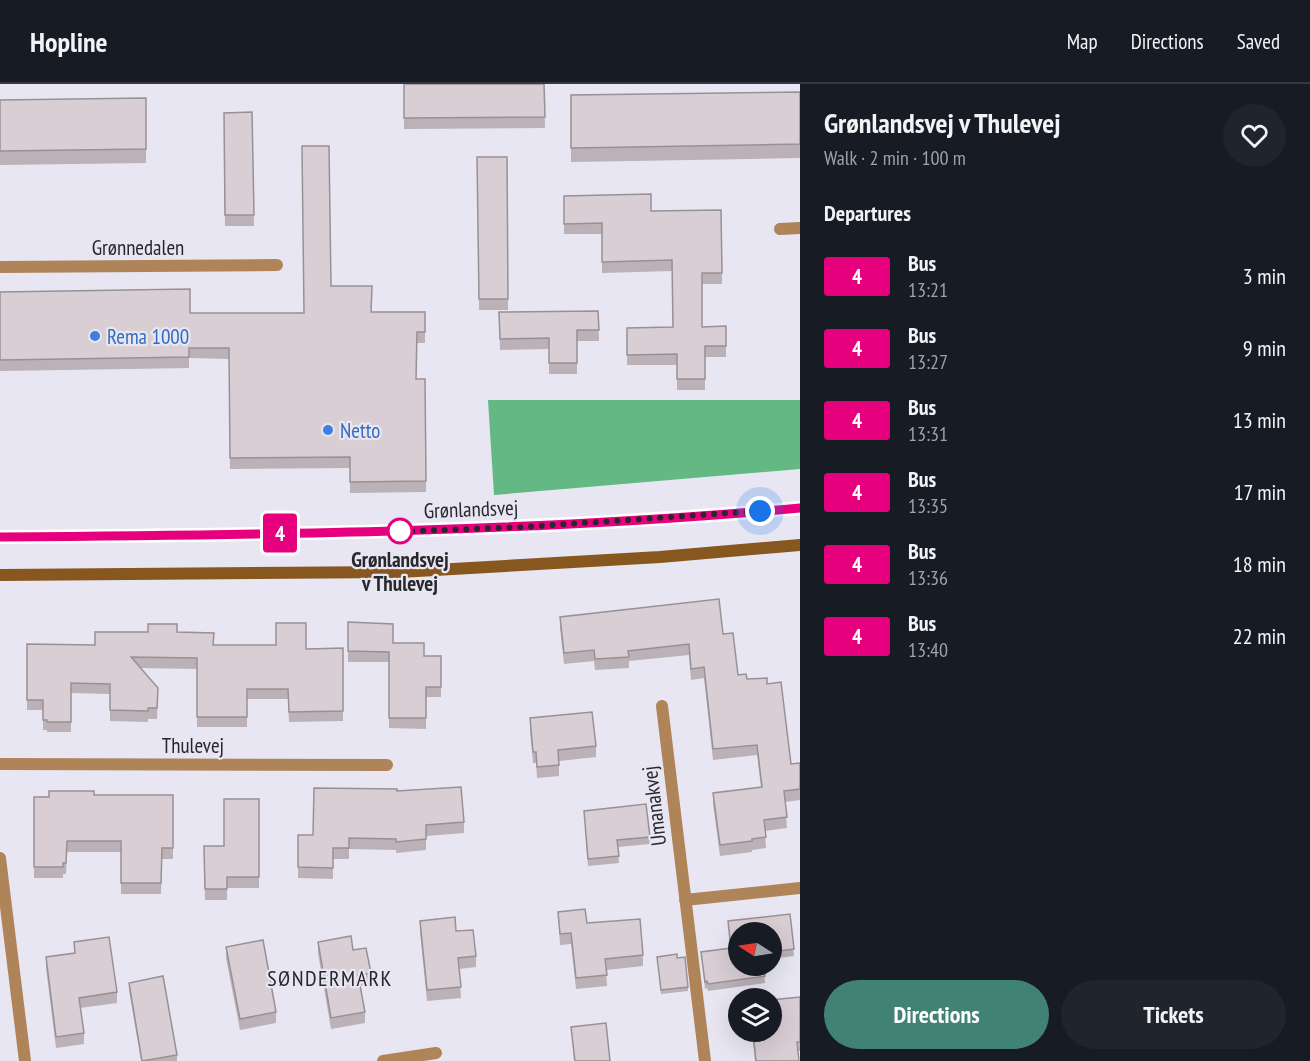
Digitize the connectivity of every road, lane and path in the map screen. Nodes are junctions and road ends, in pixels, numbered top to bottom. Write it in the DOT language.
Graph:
graph roads {
  1 [pos="800,228"];
  2 [pos="780,229"];
  3 [pos="277,265"];
  4 [pos="0,267"];
  5 [pos="800,508"];
  6 [pos="0,537"];
  7 [pos="800,545"];
  8 [pos="0,575"];
  9 [pos="662,706"];
  10 [pos="0,764"];
  11 [pos="387,765"];
  12 [pos="0,858"];
  13 [pos="800,888"];
  14 [pos="685,900"];
  15 [pos="4,927"];
  16 [pos="436,1053"];
  17 [pos="25,1061"];
  18 [pos="383,1061"];
  19 [pos="705,1061"];
  1 -- 2 [label="street"];
  3 -- 4 [label="street, Grønnedalen"];
  5 -- 6 [label="street, Grønlandsvej"];
  7 -- 8 [label="street"];
  9 -- 14 [label="street, Umanakvej"];
  10 -- 11 [label="street, Thulevej"];
  12 -- 15 [label="street"];
  13 -- 14 [label="street"];
  14 -- 19 [label="street, Umanakvej"];
  15 -- 17 [label="street"];
  16 -- 18 [label="street"];
}
